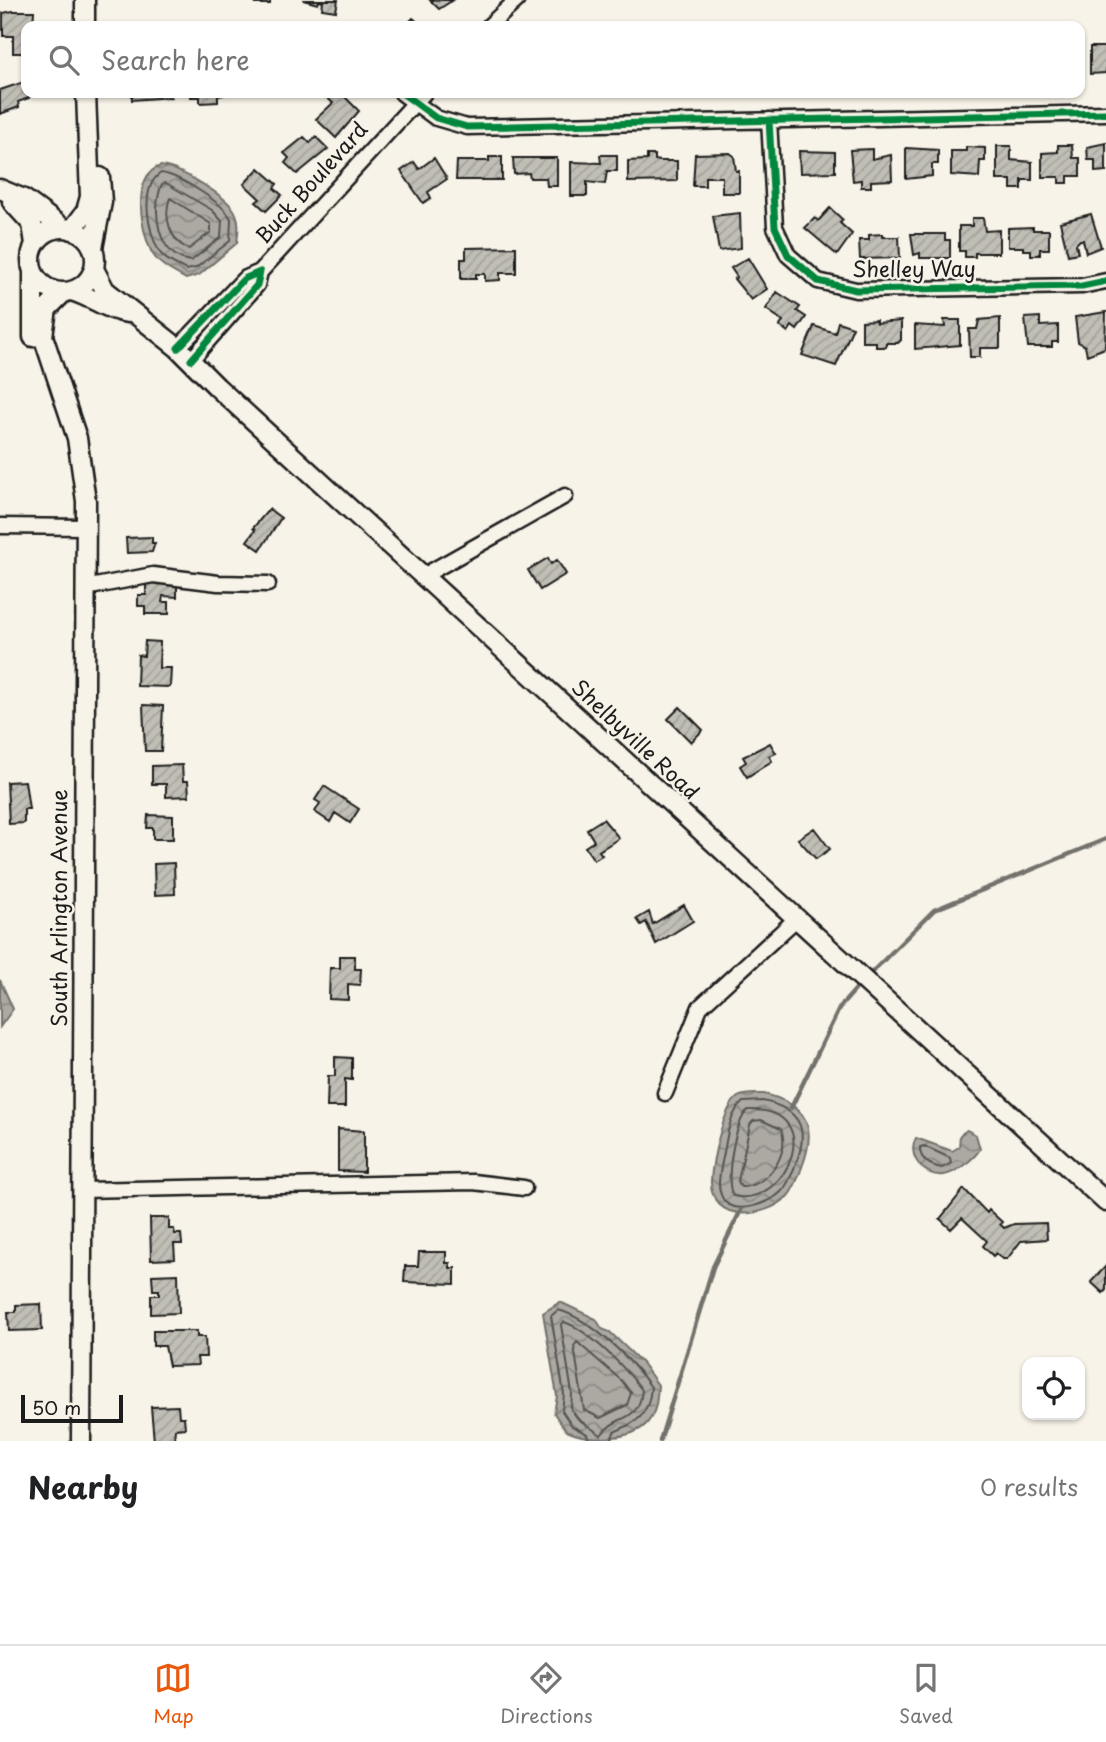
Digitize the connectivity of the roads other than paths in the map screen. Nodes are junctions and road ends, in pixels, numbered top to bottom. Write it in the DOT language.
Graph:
graph roads {
  1 [pos="85,0"];
  2 [pos="517,0"];
  3 [pos="85,21"];
  4 [pos="494,21"];
  5 [pos="86,98"];
  6 [pos="419,98"];
  7 [pos="1106,113"];
  8 [pos="769,120"];
  9 [pos="91,162"];
  10 [pos="0,189"];
  11 [pos="67,229"];
  12 [pos="35,244"];
  13 [pos="93,248"];
  14 [pos="94,269"];
  15 [pos="33,272"];
  16 [pos="1106,281"];
  17 [pos="67,292"];
  18 [pos="132,313"];
  19 [pos="185,354"];
  20 [pos="55,380"];
  21 [pos="565,496"];
  22 [pos="0,526"];
  23 [pos="85,527"];
  24 [pos="423,576"];
  25 [pos="268,584"];
  26 [pos="85,588"];
  27 [pos="796,919"];
  28 [pos="665,1093"];
  29 [pos="524,1188"];
  30 [pos="82,1190"];
  31 [pos="1105,1198"];
  32 [pos="81,1441"];
  1 -- 3 [label="main road"];
  2 -- 4 [label="street"];
  5 -- 9 [label="main road"];
  6 -- 8 [label="street"];
  6 -- 19 [label="street, Buck Boulevard"];
  7 -- 8 [label="street"];
  8 -- 16 [label="street, Shelley Way"];
  9 -- 11 [label="main road"];
  9 -- 13 [label="main road"];
  10 -- 11 [label="main road"];
  10 -- 12 [label="main road"];
  11 -- 12 [label="main road"];
  11 -- 13 [label="main road"];
  12 -- 15 [label="main road"];
  13 -- 14 [label="main road"];
  14 -- 17 [label="main road"];
  14 -- 18 [label="main road"];
  15 -- 17 [label="main road"];
  15 -- 20 [label="main road, South Arlington Avenue"];
  17 -- 18 [label="main road"];
  17 -- 20 [label="main road, South Arlington Avenue"];
  18 -- 19 [label="main road, Shelbyville Road"];
  19 -- 24 [label="main road, Shelbyville Road"];
  20 -- 23 [label="main road, South Arlington Avenue"];
  21 -- 24 [label="street"];
  22 -- 23 [label="street"];
  23 -- 26 [label="main road, South Arlington Avenue"];
  24 -- 27 [label="main road, Shelbyville Road"];
  25 -- 26 [label="street"];
  26 -- 30 [label="main road, South Arlington Avenue"];
  27 -- 28 [label="street"];
  27 -- 31 [label="main road, Shelbyville Road"];
  29 -- 30 [label="street"];
  30 -- 32 [label="main road, South Arlington Avenue"];
}
